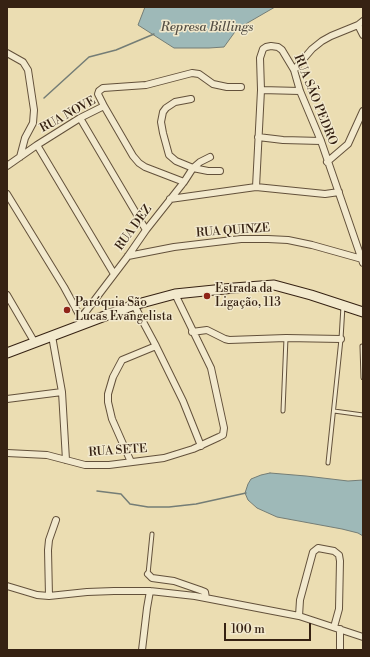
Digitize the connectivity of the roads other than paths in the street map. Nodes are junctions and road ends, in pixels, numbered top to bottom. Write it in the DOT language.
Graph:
graph roads {
  1 [pos="361,23"];
  2 [pos="363,35"];
  3 [pos="7,53"];
  4 [pos="294,70"];
  5 [pos="241,87"];
  6 [pos="261,90"];
  7 [pos="300,91"];
  8 [pos="191,99"];
  9 [pos="104,106"];
  10 [pos="363,111"];
  11 [pos="80,118"];
  12 [pos="258,137"];
  13 [pos="25,138"];
  14 [pos="321,141"];
  15 [pos="35,147"];
  16 [pos="20,157"];
  17 [pos="210,157"];
  18 [pos="327,162"];
  19 [pos="7,166"];
  20 [pos="193,168"];
  21 [pos="220,171"];
  22 [pos="184,182"];
  23 [pos="256,187"];
  24 [pos="339,192"];
  25 [pos="7,194"];
  26 [pos="170,199"];
  27 [pos="146,230"];
  28 [pos="128,256"];
  29 [pos="362,261"];
  30 [pos="114,274"];
  31 [pos="175,294"];
  32 [pos="7,295"];
  33 [pos="134,305"];
  34 [pos="342,305"];
  35 [pos="363,312"];
  36 [pos="79,322"];
  37 [pos="192,332"];
  38 [pos="52,336"];
  39 [pos="286,338"];
  40 [pos="341,339"];
  41 [pos="35,344"];
  42 [pos="156,346"];
  43 [pos="362,346"];
  44 [pos="7,353"];
  45 [pos="363,378"];
  46 [pos="62,392"];
  47 [pos="7,399"];
  48 [pos="283,411"];
  49 [pos="334,411"];
  50 [pos="363,415"];
  51 [pos="201,446"];
  52 [pos="7,453"];
  53 [pos="66,460"];
  54 [pos="131,462"];
  55 [pos="328,464"];
  56 [pos="56,520"];
  57 [pos="152,534"];
  58 [pos="148,574"];
  59 [pos="7,586"];
  60 [pos="150,591"];
  61 [pos="49,596"];
  62 [pos="206,598"];
  63 [pos="299,616"];
  64 [pos="337,628"];
  65 [pos="363,637"];
  66 [pos="142,650"];
  67 [pos="340,650"];
  1 -- 2 [label="street"];
  1 -- 4 [label="street"];
  3 -- 13 [label="street"];
  4 -- 6 [label="street, RUA SÃO PEDRO"];
  4 -- 7 [label="street, RUA SÃO PEDRO"];
  5 -- 9 [label="street"];
  6 -- 7 [label="street"];
  6 -- 12 [label="street, RUA SÃO PEDRO"];
  7 -- 14 [label="street, RUA SÃO PEDRO"];
  8 -- 20 [label="street"];
  9 -- 11 [label="street, RUA NOVE"];
  9 -- 22 [label="street, RUA NOVE"];
  10 -- 18 [label="street"];
  11 -- 15 [label="street, RUA NOVE"];
  11 -- 27 [label="street"];
  12 -- 14 [label="street"];
  12 -- 23 [label="street, RUA SÃO PEDRO"];
  13 -- 15 [label="street"];
  13 -- 16 [label="street"];
  14 -- 18 [label="street, RUA SÃO PEDRO"];
  15 -- 16 [label="street, RUA NOVE"];
  15 -- 30 [label="street"];
  16 -- 19 [label="street, RUA NOVE"];
  17 -- 20 [label="street, RUA DEZ"];
  18 -- 24 [label="street, RUA SÃO PEDRO"];
  20 -- 21 [label="street"];
  20 -- 22 [label="street, RUA DEZ"];
  22 -- 26 [label="street, RUA DEZ"];
  23 -- 24 [label="street"];
  23 -- 26 [label="street"];
  24 -- 29 [label="street, RUA SÃO PEDRO"];
  25 -- 36 [label="street"];
  26 -- 27 [label="street, RUA DEZ"];
  27 -- 28 [label="street, RUA DEZ"];
  28 -- 29 [label="street, RUA QUINZE"];
  28 -- 30 [label="street, RUA DEZ"];
  30 -- 36 [label="street, RUA DEZ"];
  31 -- 33 [label="street"];
  31 -- 34 [label="street"];
  31 -- 37 [label="street"];
  32 -- 41 [label="street"];
  33 -- 36 [label="street"];
  33 -- 42 [label="street"];
  34 -- 35 [label="street"];
  34 -- 40 [label="lane"];
  36 -- 38 [label="street"];
  37 -- 39 [label="street"];
  37 -- 51 [label="street, RUA SETE"];
  38 -- 41 [label="street"];
  38 -- 46 [label="street"];
  39 -- 40 [label="street"];
  39 -- 48 [label="lane"];
  40 -- 49 [label="lane"];
  41 -- 44 [label="street"];
  42 -- 51 [label="street"];
  42 -- 54 [label="street"];
  43 -- 45 [label="lane"];
  46 -- 47 [label="street"];
  46 -- 53 [label="street"];
  49 -- 50 [label="lane"];
  49 -- 55 [label="lane"];
  51 -- 54 [label="street, RUA SETE"];
  52 -- 53 [label="street, RUA SETE"];
  53 -- 54 [label="street, RUA SETE"];
  56 -- 61 [label="street"];
  57 -- 58 [label="lane"];
  58 -- 62 [label="street"];
  59 -- 61 [label="street"];
  60 -- 61 [label="street"];
  60 -- 62 [label="street"];
  60 -- 66 [label="street"];
  62 -- 63 [label="street"];
  63 -- 64 [label="street"];
  63 -- 64 [label="street"];
  64 -- 65 [label="street"];
  64 -- 67 [label="street"];
}
